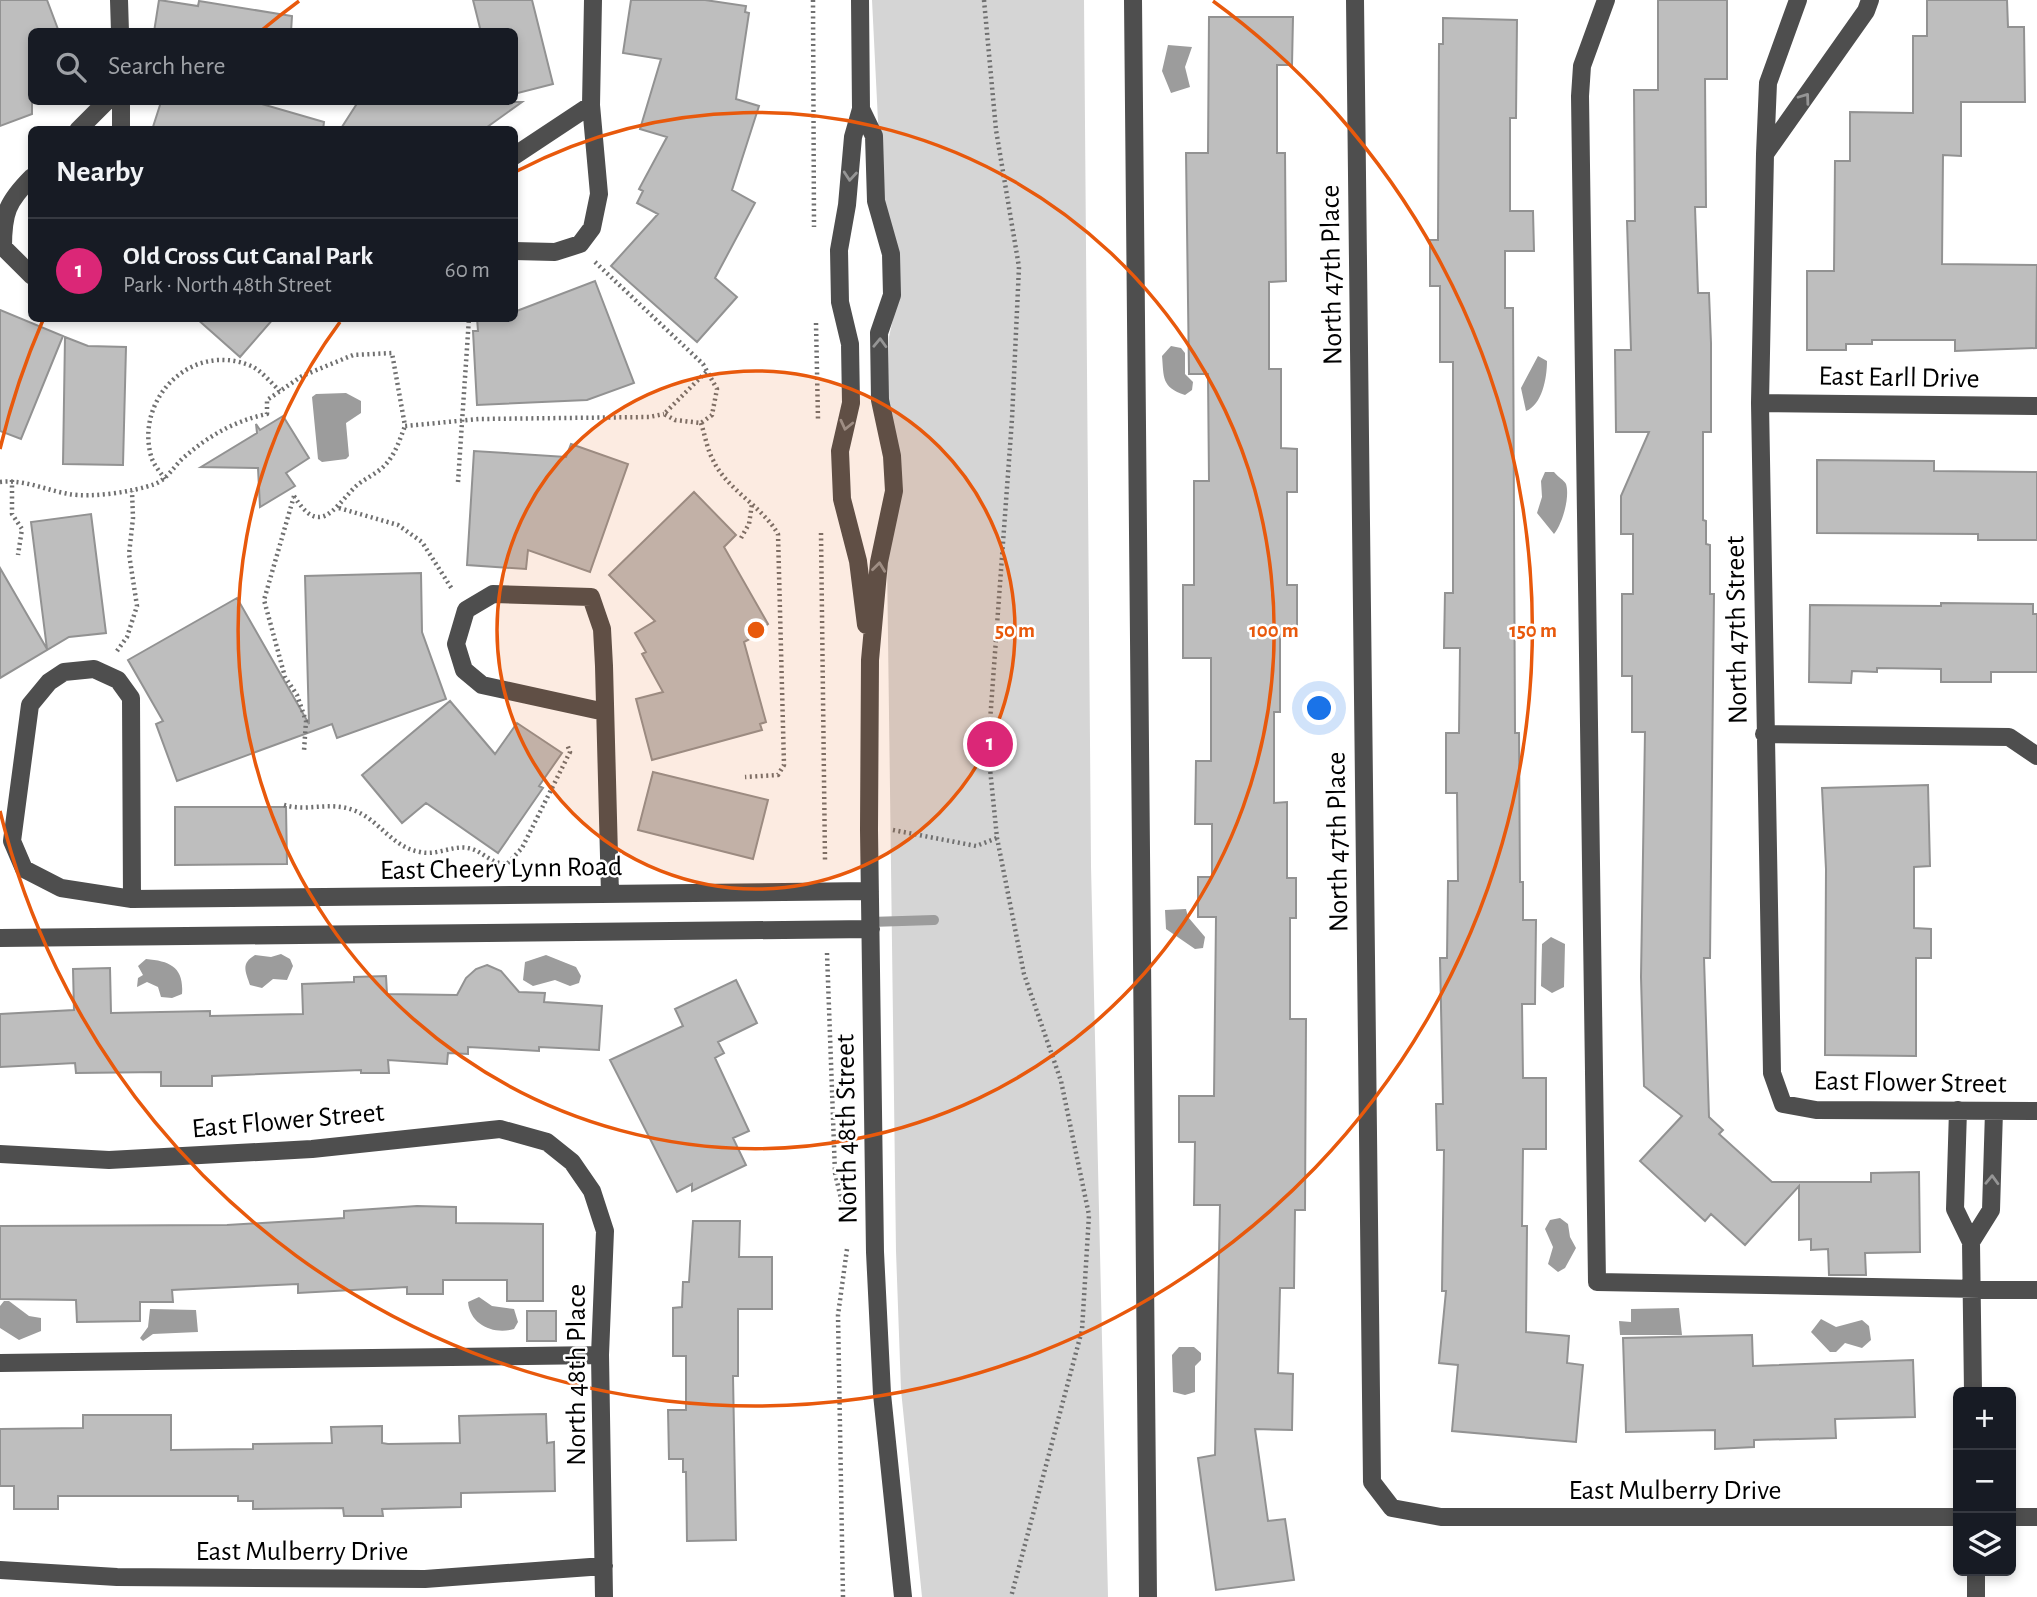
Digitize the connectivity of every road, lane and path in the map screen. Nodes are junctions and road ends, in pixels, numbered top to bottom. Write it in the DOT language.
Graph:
graph roads {
  1 [pos="119,0"];
  2 [pos="593,0"];
  3 [pos="860,0"];
  4 [pos="984,0"];
  5 [pos="1133,0"];
  6 [pos="1355,0"];
  7 [pos="1606,0"];
  8 [pos="1798,0"];
  9 [pos="1870,0"];
  10 [pos="120,28"];
  11 [pos="103,105"];
  12 [pos="121,105"];
  13 [pos="591,105"];
  14 [pos="862,109"];
  15 [pos="82,126"];
  16 [pos="121,126"];
  17 [pos="518,153"];
  18 [pos="1765,153"];
  19 [pos="28,181"];
  20 [pos="576,245"];
  21 [pos="518,251"];
  22 [pos="28,272"];
  23 [pos="470,322"];
  24 [pos="707,371"];
  25 [pos="280,391"];
  26 [pos="1760,402"];
  27 [pos="2037,406"];
  28 [pos="664,414"];
  29 [pos="464,421"];
  30 [pos="701,423"];
  31 [pos="405,426"];
  32 [pos="164,479"];
  33 [pos="12,480"];
  34 [pos="0,482"];
  35 [pos="458,482"];
  36 [pos="132,491"];
  37 [pos="752,503"];
  38 [pos="339,508"];
  39 [pos="741,538"];
  40 [pos="18,555"];
  41 [pos="459,598"];
  42 [pos="113,658"];
  43 [pos="870,660"];
  44 [pos="605,712"];
  45 [pos="1764,734"];
  46 [pos="567,744"];
  47 [pos="304,751"];
  48 [pos="2037,756"];
  49 [pos="744,777"];
  50 [pos="284,806"];
  51 [pos="869,830"];
  52 [pos="997,838"];
  53 [pos="870,891"];
  54 [pos="610,894"];
  55 [pos="132,899"];
  56 [pos="826,929"];
  57 [pos="870,929"];
  58 [pos="0,938"];
  59 [pos="1783,1104"];
  60 [pos="1958,1110"];
  61 [pos="1994,1111"];
  62 [pos="2037,1111"];
  63 [pos="0,1154"];
  64 [pos="572,1162"];
  65 [pos="847,1223"];
  66 [pos="850,1236"];
  67 [pos="1970,1242"];
  68 [pos="1972,1289"];
  69 [pos="2037,1290"];
  70 [pos="600,1355"];
  71 [pos="0,1363"];
  72 [pos="1973,1387"];
  73 [pos="1392,1508"];
  74 [pos="1953,1517"];
  75 [pos="2016,1517"];
  76 [pos="2037,1517"];
  77 [pos="604,1566"];
  78 [pos="0,1570"];
  79 [pos="1976,1576"];
  80 [pos="604,1597"];
  81 [pos="844,1597"];
  82 [pos="904,1597"];
  83 [pos="1011,1597"];
  84 [pos="1148,1597"];
  85 [pos="1976,1597"];
  1 -- 10 [label="street"];
  2 -- 13 [label="street"];
  3 -- 14 [label="street, North 48th Street"];
  4 -- 52 [label="path"];
  5 -- 84 [label="street"];
  6 -- 73 [label="street, North 47th Place"];
  7 -- 68 [label="street"];
  8 -- 18 [label="street, North 47th Street"];
  18 -- 9 [label="street, one-way"];
  11 -- 15 [label="street"];
  12 -- 16 [label="street"];
  13 -- 17 [label="street"];
  13 -- 20 [label="street"];
  14 -- 43 [label="street, North 48th Street, one-way"];
  43 -- 14 [label="street, North 48th Street, one-way"];
  18 -- 26 [label="street, North 47th Street"];
  19 -- 22 [label="street"];
  20 -- 21 [label="street"];
  20 -- 24 [label="path"];
  23 -- 29 [label="path"];
  24 -- 28 [label="path"];
  24 -- 30 [label="path"];
  25 -- 31 [label="path"];
  25 -- 32 [label="path"];
  25 -- 32 [label="path"];
  26 -- 27 [label="street, East Earll Drive"];
  26 -- 45 [label="street, North 47th Street"];
  28 -- 29 [label="path"];
  28 -- 30 [label="path"];
  29 -- 31 [label="path"];
  29 -- 35 [label="path"];
  30 -- 37 [label="path"];
  31 -- 38 [label="path"];
  32 -- 36 [label="path"];
  33 -- 34 [label="path"];
  33 -- 36 [label="path"];
  33 -- 40 [label="path"];
  36 -- 42 [label="path"];
  37 -- 39 [label="path"];
  37 -- 49 [label="path"];
  38 -- 41 [label="path"];
  38 -- 47 [label="path"];
  43 -- 51 [label="street, North 48th Street"];
  44 -- 44 [label="street"];
  44 -- 54 [label="street"];
  45 -- 48 [label="street"];
  45 -- 59 [label="street, North 47th Street"];
  46 -- 50 [label="path"];
  51 -- 52 [label="path"];
  51 -- 53 [label="street, North 48th Street"];
  52 -- 83 [label="path"];
  53 -- 54 [label="street, East Cheery Lynn Road"];
  53 -- 57 [label="street, North 48th Street"];
  54 -- 55 [label="street, East Cheery Lynn Road"];
  55 -- 55 [label="street, East Cheery Lynn Road"];
  56 -- 57 [label="street"];
  56 -- 58 [label="street"];
  56 -- 65 [label="path"];
  57 -- 82 [label="street, North 48th Street"];
  59 -- 60 [label="street, East Flower Street"];
  60 -- 61 [label="street, East Flower Street"];
  60 -- 67 [label="street"];
  61 -- 62 [label="street, East Flower Street"];
  67 -- 61 [label="street, one-way"];
  63 -- 64 [label="street, East Flower Street"];
  64 -- 70 [label="street, North 48th Place"];
  66 -- 81 [label="path"];
  67 -- 68 [label="street"];
  68 -- 69 [label="street"];
  68 -- 72 [label="street"];
  70 -- 71 [label="street"];
  70 -- 77 [label="street, North 48th Place"];
  73 -- 74 [label="street, East Mulberry Drive"];
  75 -- 76 [label="street"];
  77 -- 78 [label="street, East Mulberry Drive"];
  77 -- 80 [label="street, North 48th Place"];
  79 -- 85 [label="street"];
}
